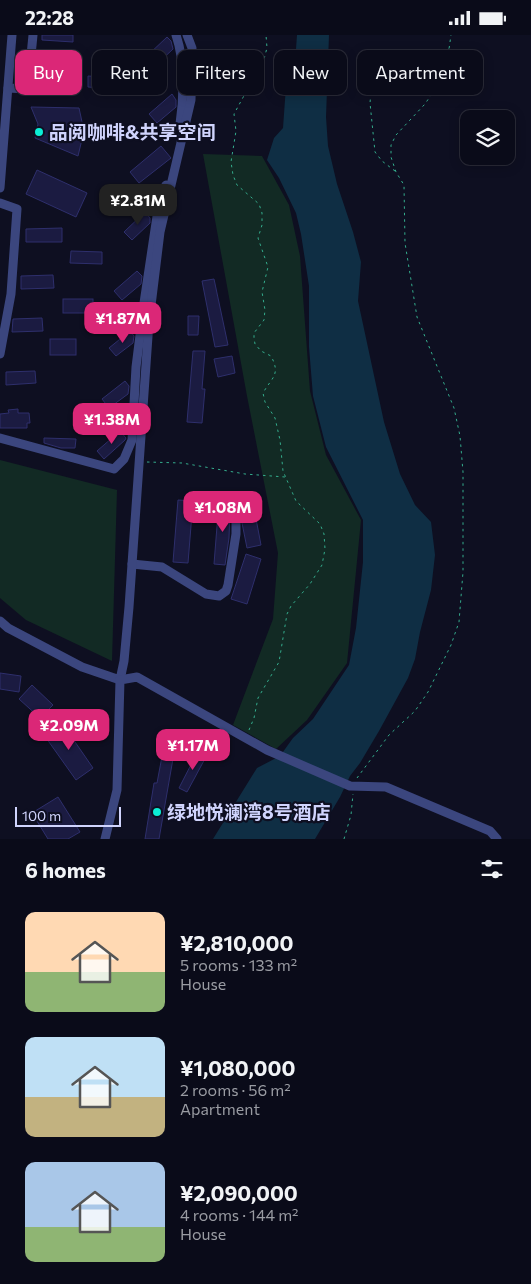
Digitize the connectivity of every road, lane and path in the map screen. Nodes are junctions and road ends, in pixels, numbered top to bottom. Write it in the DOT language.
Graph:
graph roads {
  1 [pos="12,35"];
  2 [pos="33,35"];
  3 [pos="176,35"];
  4 [pos="187,35"];
  5 [pos="266,35"];
  6 [pos="451,35"];
  7 [pos="449,47"];
  8 [pos="8,88"];
  9 [pos="2,149"];
  10 [pos="396,171"];
  11 [pos="0,188"];
  12 [pos="0,203"];
  13 [pos="0,353"];
  14 [pos="0,438"];
  15 [pos="138,462"];
  16 [pos="286,477"];
  17 [pos="236,509"];
  18 [pos="132,564"];
  19 [pos="0,621"];
  20 [pos="120,681"];
  21 [pos="249,731"];
  22 [pos="352,786"];
  23 [pos="105,839"];
  24 [pos="344,839"];
  25 [pos="497,839"];
  1 -- 8 [label="street"];
  2 -- 8 [label="street"];
  3 -- 14 [label="street"];
  4 -- 15 [label="street"];
  5 -- 16 [label="path"];
  6 -- 7 [label="path"];
  7 -- 10 [label="path"];
  7 -- 10 [label="path"];
  8 -- 9 [label="street"];
  9 -- 11 [label="street"];
  10 -- 22 [label="path"];
  12 -- 13 [label="street"];
  15 -- 16 [label="path"];
  15 -- 18 [label="street"];
  16 -- 21 [label="path"];
  17 -- 18 [label="street"];
  18 -- 20 [label="street"];
  19 -- 20 [label="street"];
  20 -- 22 [label="street"];
  20 -- 23 [label="street"];
  22 -- 24 [label="path"];
  22 -- 25 [label="street"];
}
